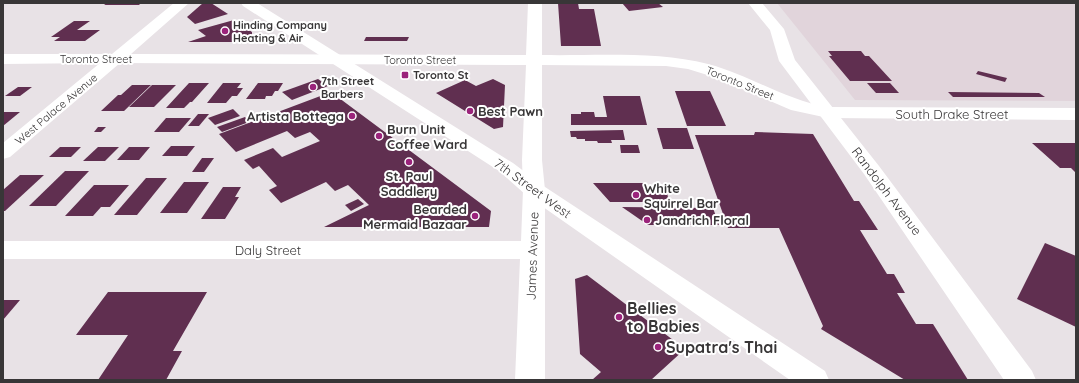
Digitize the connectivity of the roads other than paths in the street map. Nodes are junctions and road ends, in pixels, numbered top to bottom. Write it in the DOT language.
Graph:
graph roads {
  1 [pos="182,3"];
  2 [pos="248,3"];
  3 [pos="535,3"];
  4 [pos="755,3"];
  5 [pos="3,59"];
  6 [pos="114,59"];
  7 [pos="336,60"];
  8 [pos="534,60"];
  9 [pos="828,113"];
  10 [pos="1076,114"];
  11 [pos="3,153"];
  12 [pos="534,190"];
  13 [pos="3,250"];
  14 [pos="532,250"];
  15 [pos="530,380"];
  16 [pos="814,380"];
  17 [pos="1021,380"];
  1 -- 6 [label="street, West Palace Avenue"];
  2 -- 7 [label="street, 7th Street West"];
  3 -- 8 [label="street, James Avenue"];
  4 -- 9 [label="street, Randolph Avenue"];
  5 -- 6 [label="street, Toronto Street"];
  6 -- 7 [label="street, Toronto Street"];
  6 -- 11 [label="street, West Palace Avenue"];
  7 -- 8 [label="street, Toronto Street"];
  7 -- 12 [label="street, 7th Street West"];
  8 -- 9 [label="street, Toronto Street"];
  8 -- 12 [label="street, James Avenue"];
  9 -- 10 [label="street, South Drake Street"];
  9 -- 17 [label="street, Randolph Avenue"];
  12 -- 14 [label="street, James Avenue"];
  12 -- 16 [label="street, 7th Street West"];
  13 -- 14 [label="street, Daly Street"];
  14 -- 15 [label="street, James Avenue"];
}
